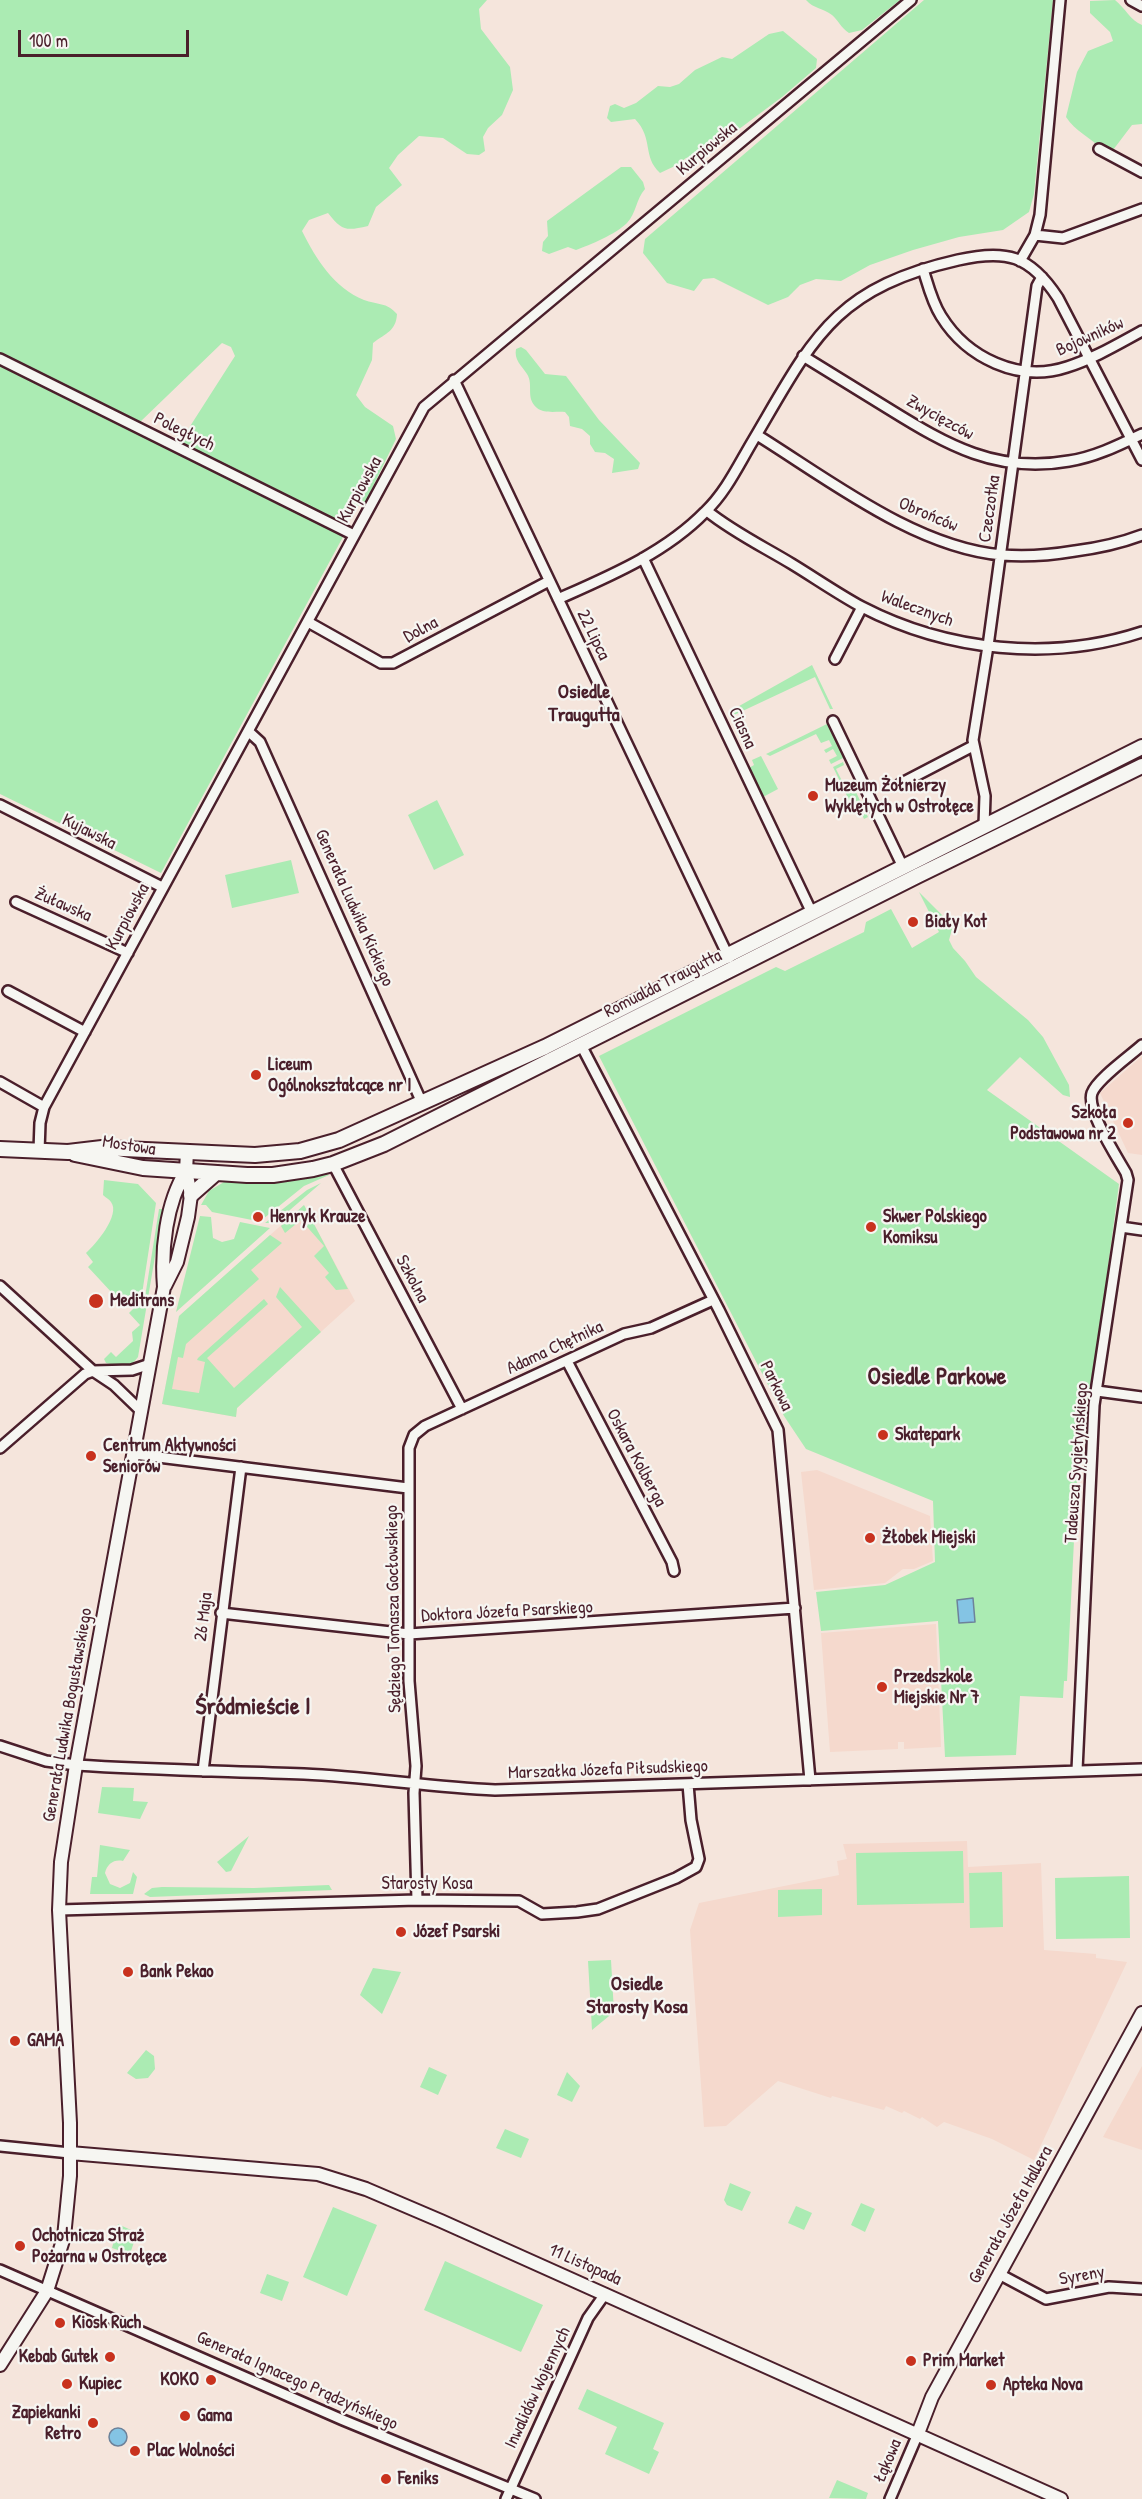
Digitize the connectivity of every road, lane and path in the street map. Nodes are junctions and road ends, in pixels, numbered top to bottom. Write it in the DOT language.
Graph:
graph roads {
  1 [pos="911,0"];
  2 [pos="1060,0"];
  3 [pos="1131,0"];
  4 [pos="1142,6"];
  5 [pos="1099,149"];
  6 [pos="1142,172"];
  7 [pos="1142,209"];
  8 [pos="1035,235"];
  9 [pos="1020,261"];
  10 [pos="923,269"];
  11 [pos="1042,277"];
  12 [pos="1142,331"];
  13 [pos="803,356"];
  14 [pos="1090,358"];
  15 [pos="0,359"];
  16 [pos="1026,372"];
  17 [pos="454,380"];
  18 [pos="1142,434"];
  19 [pos="757,435"];
  20 [pos="1131,439"];
  21 [pos="1142,460"];
  22 [pos="1013,463"];
  23 [pos="707,511"];
  24 [pos="354,535"];
  25 [pos="1142,535"];
  26 [pos="1000,555"];
  27 [pos="643,558"];
  28 [pos="549,581"];
  29 [pos="558,599"];
  30 [pos="862,607"];
  31 [pos="308,622"];
  32 [pos="1142,633"];
  33 [pos="988,646"];
  34 [pos="835,659"];
  35 [pos="833,721"];
  36 [pos="248,731"];
  37 [pos="973,746"];
  38 [pos="1142,747"];
  39 [pos="1142,766"];
  40 [pos="900,784"];
  41 [pos="0,805"];
  42 [pos="984,826"];
  43 [pos="903,867"];
  44 [pos="162,887"];
  45 [pos="16,902"];
  46 [pos="812,913"];
  47 [pos="128,953"];
  48 [pos="728,955"];
  49 [pos="734,968"];
  50 [pos="8,991"];
  51 [pos="85,1032"];
  52 [pos="581,1045"];
  53 [pos="1142,1045"];
  54 [pos="0,1082"];
  55 [pos="422,1103"];
  56 [pos="44,1107"];
  57 [pos="0,1149"];
  58 [pos="39,1151"];
  59 [pos="68,1152"];
  60 [pos="187,1152"];
  61 [pos="333,1164"];
  62 [pos="186,1171"];
  63 [pos="216,1173"];
  64 [pos="191,1195"];
  65 [pos="1121,1227"];
  66 [pos="1142,1230"];
  67 [pos="0,1286"];
  68 [pos="164,1287"];
  69 [pos="713,1300"];
  70 [pos="567,1361"];
  71 [pos="150,1364"];
  72 [pos="93,1371"];
  73 [pos="1097,1391"];
  74 [pos="1142,1397"];
  75 [pos="462,1409"];
  76 [pos="141,1411"];
  77 [pos="414,1435"];
  78 [pos="0,1448"];
  79 [pos="134,1454"];
  80 [pos="241,1467"];
  81 [pos="408,1488"];
  82 [pos="674,1571"];
  83 [pos="795,1608"];
  84 [pos="221,1613"];
  85 [pos="409,1634"];
  86 [pos="0,1746"];
  87 [pos="76,1766"];
  88 [pos="1142,1769"];
  89 [pos="1077,1770"];
  90 [pos="203,1771"];
  91 [pos="810,1780"];
  92 [pos="415,1784"];
  93 [pos="688,1784"];
  94 [pos="417,1900"];
  95 [pos="59,1910"];
  96 [pos="1142,2013"];
  97 [pos="0,2146"];
  98 [pos="70,2153"];
  99 [pos="0,2270"];
  100 [pos="999,2274"];
  101 [pos="1142,2289"];
  102 [pos="47,2291"];
  103 [pos="605,2294"];
  104 [pos="0,2365"];
  105 [pos="917,2436"];
  106 [pos="510,2489"];
  107 [pos="506,2499"];
  108 [pos="535,2499"];
  109 [pos="890,2499"];
  110 [pos="1061,2499"];
  1 -- 17 [label="street, Kurpiowska"];
  2 -- 8 [label="street"];
  3 -- 4 [label="street"];
  5 -- 6 [label="street"];
  7 -- 8 [label="street"];
  8 -- 9 [label="street"];
  9 -- 10 [label="street"];
  9 -- 11 [label="street"];
  10 -- 13 [label="street"];
  10 -- 16 [label="street, Bojowników"];
  11 -- 14 [label="street"];
  11 -- 16 [label="street, Czeczotka"];
  12 -- 14 [label="street, Bojowników"];
  13 -- 19 [label="street"];
  13 -- 22 [label="street, Zwycięzców"];
  14 -- 16 [label="street, Bojowników"];
  14 -- 20 [label="street"];
  15 -- 24 [label="street, Poległych"];
  16 -- 22 [label="street, Czeczotka"];
  17 -- 24 [label="street, Kurpiowska"];
  17 -- 28 [label="street, 22 Lipca"];
  18 -- 20 [label="street, Zwycięzców"];
  19 -- 23 [label="street"];
  19 -- 26 [label="street, Obrońców"];
  20 -- 21 [label="street"];
  20 -- 22 [label="street, Zwycięzców"];
  22 -- 26 [label="street, Czeczotka"];
  23 -- 27 [label="street"];
  23 -- 30 [label="street, Walecznych"];
  24 -- 31 [label="street, Kurpiowska"];
  25 -- 26 [label="street, Obrońców"];
  26 -- 33 [label="street, Czeczotka"];
  27 -- 29 [label="street"];
  27 -- 46 [label="street, Ciasna"];
  28 -- 29 [label="street, 22 Lipca"];
  28 -- 31 [label="street, Dolna"];
  29 -- 48 [label="street, 22 Lipca"];
  30 -- 33 [label="street, Walecznych"];
  30 -- 34 [label="street"];
  31 -- 36 [label="street, Kurpiowska"];
  32 -- 33 [label="street, Walecznych"];
  33 -- 37 [label="street, Czeczotka"];
  35 -- 43 [label="street"];
  36 -- 44 [label="street, Kurpiowska"];
  36 -- 55 [label="street, Generała Ludwika Kickiego"];
  37 -- 40 [label="street"];
  37 -- 42 [label="street, Czeczotka"];
  38 -- 42 [label="main road, Romualda Traugutta"];
  39 -- 49 [label="main road, Romualda Traugutta"];
  41 -- 44 [label="street, Kujawska"];
  42 -- 43 [label="main road, Romualda Traugutta"];
  43 -- 46 [label="main road, Romualda Traugutta"];
  44 -- 47 [label="street, Kurpiowska"];
  45 -- 47 [label="street, Żuławska"];
  46 -- 48 [label="main road, Romualda Traugutta"];
  47 -- 51 [label="street, Kurpiowska"];
  48 -- 49 [label="street, 22 Lipca"];
  48 -- 55 [label="main road, Romualda Traugutta"];
  49 -- 52 [label="main road, Romualda Traugutta"];
  50 -- 51 [label="street"];
  51 -- 56 [label="street, Kurpiowska"];
  52 -- 61 [label="main road, Romualda Traugutta"];
  52 -- 69 [label="street, Parkowa"];
  53 -- 65 [label="street, Tadeusza Sygietyńskiego"];
  54 -- 56 [label="street"];
  55 -- 60 [label="main road, Romualda Traugutta"];
  56 -- 58 [label="street, Kurpiowska"];
  57 -- 58 [label="main road, Mostowa"];
  58 -- 59 [label="main road, Mostowa"];
  59 -- 60 [label="main road, Mostowa"];
  59 -- 62 [label="main road, Mostowa"];
  60 -- 62 [label="street, Generała Ludwika Bogusławskiego"];
  61 -- 63 [label="main road, Romualda Traugutta"];
  61 -- 75 [label="street, Szkolna"];
  62 -- 63 [label="main road, Romualda Traugutta"];
  62 -- 64 [label="street, Generała Ludwika Bogusławskiego"];
  62 -- 68 [label="street, Generała Ludwika Bogusławskiego"];
  63 -- 64 [label="main road"];
  64 -- 68 [label="street, Generała Ludwika Bogusławskiego"];
  65 -- 66 [label="street"];
  65 -- 73 [label="street, Tadeusza Sygietyńskiego"];
  67 -- 72 [label="street"];
  68 -- 71 [label="street, Generała Ludwika Bogusławskiego"];
  69 -- 70 [label="street, Adama Chętnika"];
  69 -- 83 [label="street, Parkowa"];
  70 -- 75 [label="street, Adama Chętnika"];
  70 -- 82 [label="street, Oskara Kolberga"];
  71 -- 72 [label="street"];
  71 -- 76 [label="street, Generała Ludwika Bogusławskiego"];
  72 -- 76 [label="street"];
  72 -- 78 [label="street"];
  73 -- 74 [label="street"];
  73 -- 89 [label="street, Tadeusza Sygietyńskiego"];
  75 -- 77 [label="street, Adama Chętnika"];
  76 -- 79 [label="street, Generała Ludwika Bogusławskiego"];
  77 -- 81 [label="street, Sędziego Tomasza Gocłowskiego"];
  79 -- 80 [label="street"];
  79 -- 87 [label="street, Generała Ludwika Bogusławskiego"];
  80 -- 81 [label="street"];
  80 -- 84 [label="street, 26 Maja"];
  81 -- 85 [label="street, Sędziego Tomasza Gocłowskiego"];
  83 -- 85 [label="street, Doktora Józefa Psarskiego"];
  83 -- 91 [label="street, Parkowa"];
  84 -- 85 [label="street, Doktora Józefa Psarskiego"];
  84 -- 90 [label="street, 26 Maja"];
  85 -- 92 [label="street, Sędziego Tomasza Gocłowskiego"];
  86 -- 87 [label="street, Marszałka Józefa Piłsudskiego"];
  87 -- 90 [label="street, Marszałka Józefa Piłsudskiego"];
  87 -- 95 [label="street, Generała Ludwika Bogusławskiego"];
  88 -- 89 [label="street, Marszałka Józefa Piłsudskiego"];
  89 -- 91 [label="street, Marszałka Józefa Piłsudskiego"];
  90 -- 92 [label="street, Marszałka Józefa Piłsudskiego"];
  91 -- 93 [label="street, Marszałka Józefa Piłsudskiego"];
  92 -- 93 [label="street, Marszałka Józefa Piłsudskiego"];
  92 -- 94 [label="street, Sędziego Tomasza Gocłowskiego"];
  93 -- 94 [label="street, Starosty Kosa"];
  94 -- 95 [label="street, Starosty Kosa"];
  95 -- 98 [label="street, Generała Ludwika Bogusławskiego"];
  96 -- 100 [label="street, Generała Józefa Hallera"];
  97 -- 98 [label="street"];
  98 -- 102 [label="street, Generała Ludwika Bogusławskiego"];
  98 -- 103 [label="street, 11 Listopada"];
  99 -- 102 [label="street, Generała Ignacego Prądzyńskiego"];
  100 -- 101 [label="street, Syreny"];
  100 -- 105 [label="street, Generała Józefa Hallera"];
  102 -- 104 [label="street, Generała Ludwika Bogusławskiego"];
  102 -- 106 [label="street, Generała Ignacego Prądzyńskiego"];
  103 -- 105 [label="street, 11 Listopada"];
  103 -- 106 [label="street, Inwalidów Wojennych"];
  105 -- 109 [label="street, Łąkowa"];
  105 -- 110 [label="street, 11 Listopada"];
  106 -- 107 [label="street, Inwalidów Wojennych"];
  106 -- 108 [label="street, Generała Ignacego Prądzyńskiego"];
}
